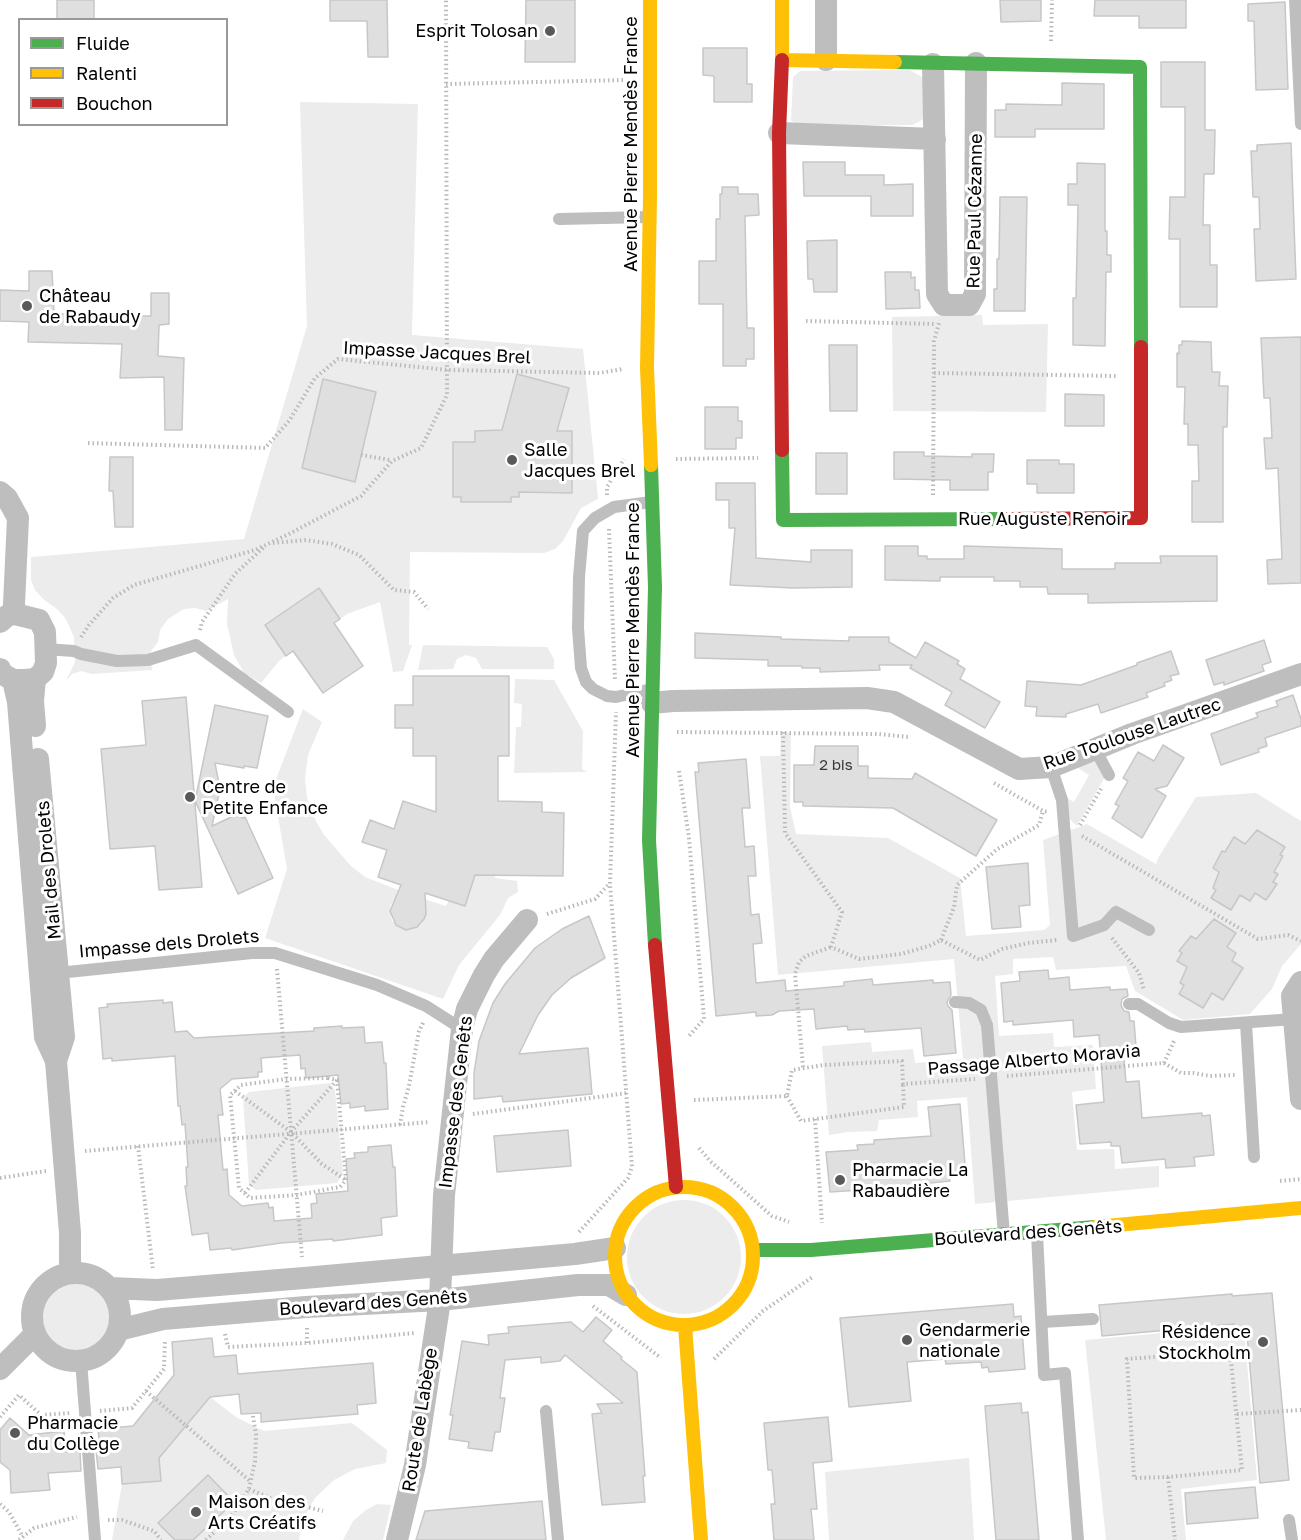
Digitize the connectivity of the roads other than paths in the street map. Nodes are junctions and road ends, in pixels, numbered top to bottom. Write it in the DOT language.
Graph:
graph roads {
  1 [pos="650,0"];
  2 [pos="782,0"];
  3 [pos="826,0"];
  4 [pos="1295,0"];
  5 [pos="782,60"];
  6 [pos="826,60"];
  7 [pos="933,63"];
  8 [pos="976,63"];
  9 [pos="1301,124"];
  10 [pos="779,133"];
  11 [pos="935,138"];
  12 [pos="650,217"];
  13 [pos="559,219"];
  14 [pos="0,492"];
  15 [pos="653,501"];
  16 [pos="7,618"];
  17 [pos="45,650"];
  18 [pos="1301,674"];
  19 [pos="6,675"];
  20 [pos="35,679"];
  21 [pos="652,696"];
  22 [pos="288,712"];
  23 [pos="1095,749"];
  24 [pos="1051,767"];
  25 [pos="1109,775"];
  26 [pos="527,920"];
  27 [pos="1149,930"];
  28 [pos="49,974"];
  29 [pos="1301,982"];
  30 [pos="955,1002"];
  31 [pos="1129,1004"];
  32 [pos="1246,1023"];
  33 [pos="462,1029"];
  34 [pos="1297,1033"];
  35 [pos="1301,1099"];
  36 [pos="1254,1156"];
  37 [pos="676,1187"];
  38 [pos="1301,1208"];
  39 [pos="1037,1233"];
  40 [pos="1004,1235"];
  41 [pos="615,1248"];
  42 [pos="754,1250"];
  43 [pos="440,1267"];
  44 [pos="70,1273"];
  45 [pos="110,1288"];
  46 [pos="626,1295"];
  47 [pos="440,1300"];
  48 [pos="1093,1319"];
  49 [pos="1042,1322"];
  50 [pos="685,1326"];
  51 [pos="118,1330"];
  52 [pos="35,1334"];
  53 [pos="81,1361"];
  54 [pos="0,1369"];
  55 [pos="546,1411"];
  56 [pos="1289,1520"];
  57 [pos="95,1540"];
  58 [pos="397,1540"];
  59 [pos="558,1540"];
  60 [pos="701,1540"];
  61 [pos="1078,1540"];
  62 [pos="1292,1540"];
  1 -- 12 [label="street, Avenue Pierre Mendès France"];
  2 -- 5 [label="street, Rue Auguste Renoir"];
  3 -- 6 [label="street"];
  4 -- 9 [label="lane"];
  5 -- 6 [label="street, Rue Auguste Renoir"];
  5 -- 10 [label="street, Rue Auguste Renoir"];
  6 -- 7 [label="street, Rue Auguste Renoir"];
  7 -- 8 [label="street, Rue Auguste Renoir"];
  7 -- 11 [label="street, Rue Paul Cézanne"];
  8 -- 10 [label="street, Rue Auguste Renoir"];
  8 -- 11 [label="street, Rue Paul Cézanne"];
  10 -- 11 [label="street"];
  12 -- 13 [label="lane"];
  12 -- 15 [label="street, Avenue Pierre Mendès France"];
  14 -- 16 [label="street"];
  15 -- 21 [label="street, Avenue Pierre Mendès France"];
  15 -- 21 [label="lane"];
  16 -- 17 [label="street"];
  17 -- 20 [label="street, Mail des Drolets"];
  17 -- 22 [label="lane"];
  18 -- 23 [label="street, Rue Toulouse Lautrec"];
  19 -- 20 [label="street"];
  19 -- 28 [label="street, Mail des Drolets"];
  20 -- 28 [label="street, Mail des Drolets"];
  21 -- 24 [label="street, Rue Toulouse Lautrec"];
  21 -- 37 [label="street, Avenue Pierre Mendès France"];
  23 -- 24 [label="street, Rue Toulouse Lautrec"];
  23 -- 25 [label="lane"];
  24 -- 27 [label="lane"];
  26 -- 33 [label="street, Impasse des Genêts"];
  28 -- 33 [label="lane, Impasse dels Drolets"];
  28 -- 44 [label="street, Mail des Drolets"];
  29 -- 34 [label="street"];
  30 -- 40 [label="lane"];
  31 -- 32 [label="lane"];
  32 -- 34 [label="lane"];
  32 -- 36 [label="lane"];
  33 -- 43 [label="street, Impasse des Genêts"];
  34 -- 35 [label="street"];
  37 -- 41 [label="street"];
  37 -- 42 [label="street"];
  38 -- 39 [label="street, Boulevard des Genêts"];
  39 -- 40 [label="street, Boulevard des Genêts"];
  39 -- 49 [label="lane"];
  40 -- 42 [label="street, Boulevard des Genêts"];
  41 -- 43 [label="street, Boulevard des Genêts"];
  41 -- 46 [label="street"];
  42 -- 50 [label="street"];
  43 -- 45 [label="street, Boulevard des Genêts"];
  43 -- 47 [label="street, Impasse des Genêts"];
  44 -- 45 [label="street"];
  44 -- 52 [label="street"];
  45 -- 51 [label="street"];
  46 -- 47 [label="street, Boulevard des Genêts"];
  46 -- 50 [label="street"];
  47 -- 51 [label="street, Boulevard des Genêts"];
  47 -- 58 [label="street, Route de Labège"];
  48 -- 49 [label="lane"];
  49 -- 61 [label="lane"];
  50 -- 60 [label="street"];
  51 -- 53 [label="street"];
  52 -- 53 [label="street"];
  52 -- 54 [label="street"];
  53 -- 57 [label="lane"];
  55 -- 59 [label="lane"];
  56 -- 62 [label="lane"];
}
